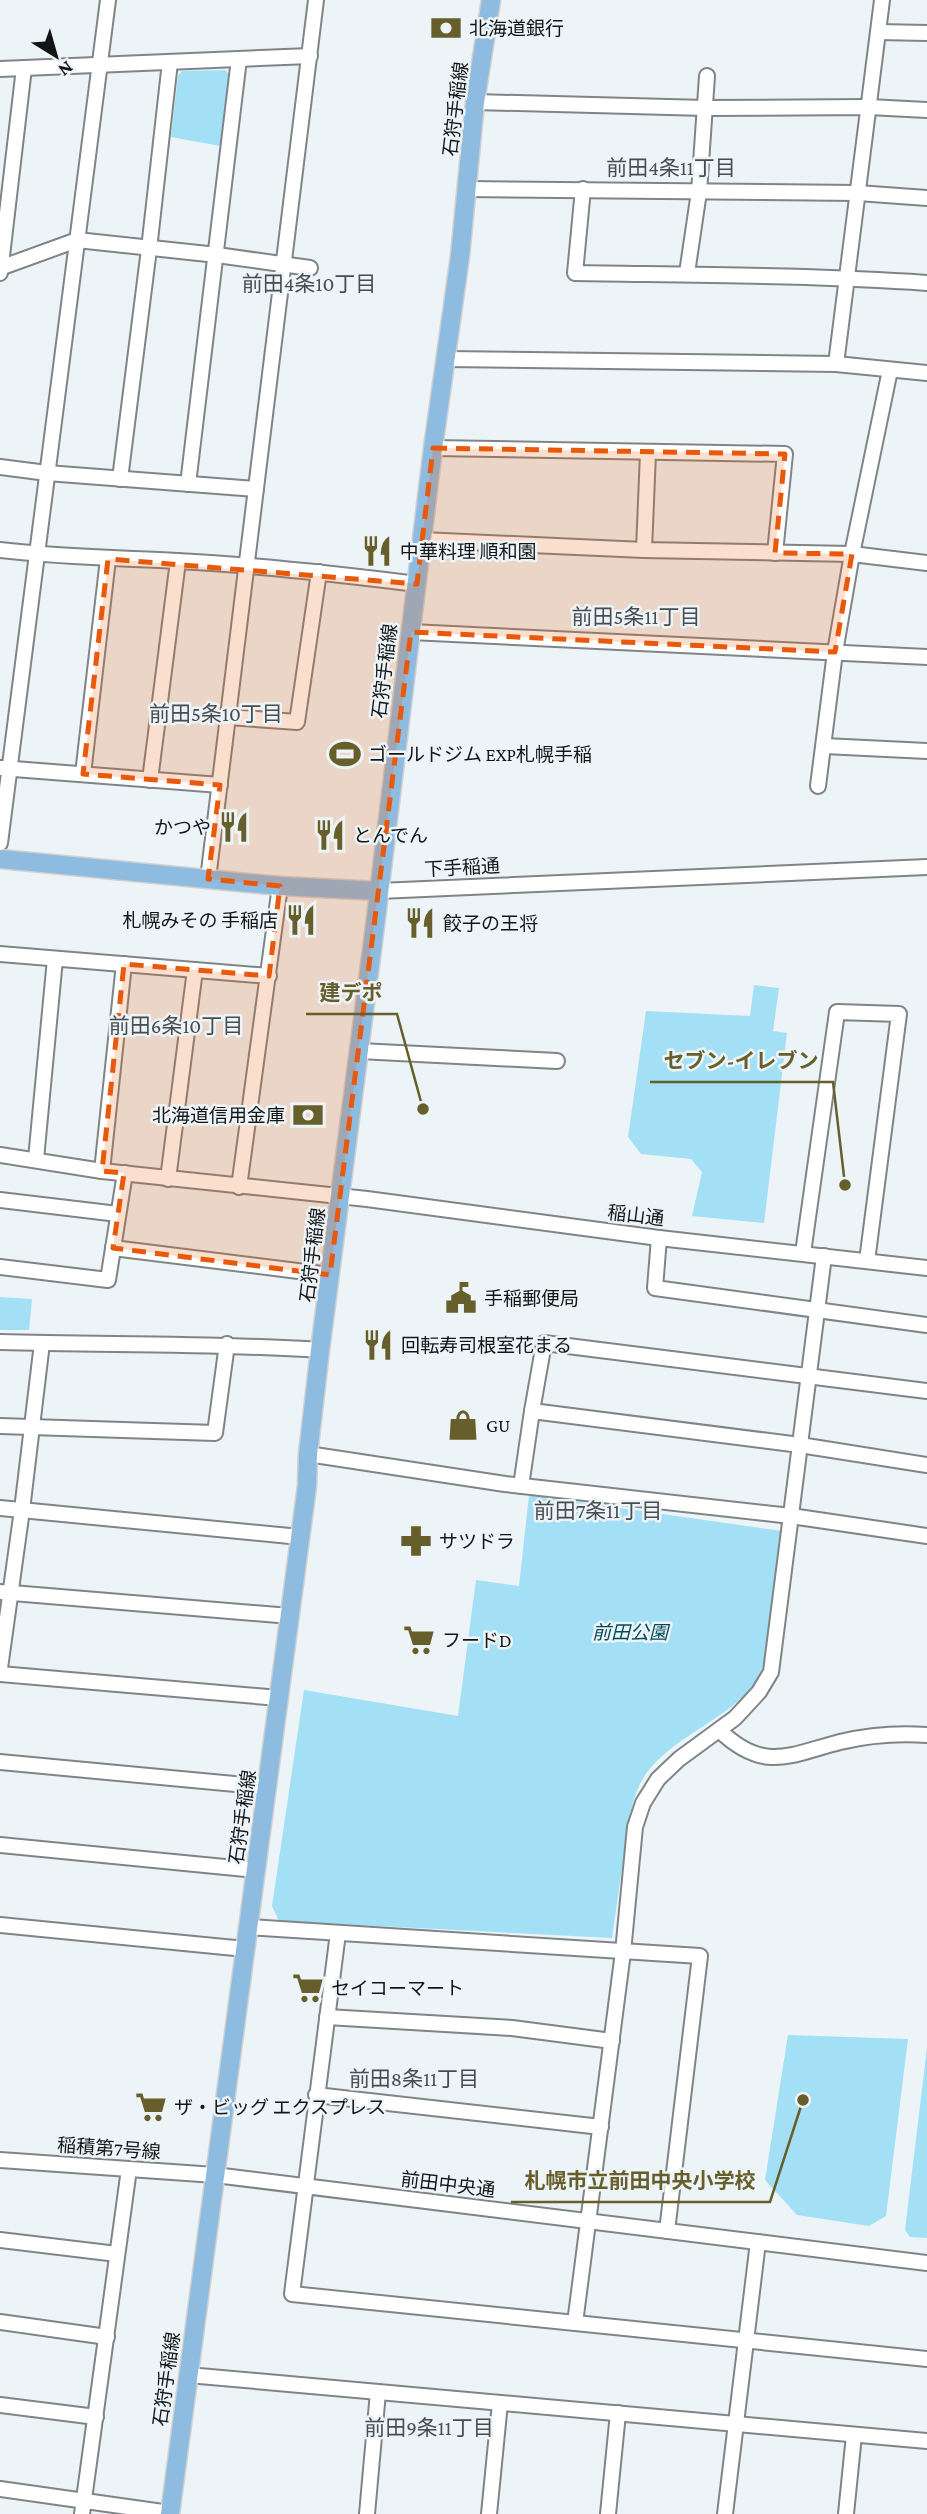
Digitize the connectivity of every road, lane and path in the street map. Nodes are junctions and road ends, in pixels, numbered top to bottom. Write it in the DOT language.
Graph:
graph roads {
  1 [pos="108,0"];
  2 [pos="316,0"];
  3 [pos="491,0"];
  4 [pos="882,0"];
  5 [pos="878,32"];
  6 [pos="927,33"];
  7 [pos="310,56"];
  8 [pos="239,59"];
  9 [pos="170,62"];
  10 [pos="99,65"];
  11 [pos="24,68"];
  12 [pos="0,69"];
  13 [pos="707,76"];
  14 [pos="475,102"];
  15 [pos="869,107"];
  16 [pos="706,108"];
  17 [pos="927,110"];
  18 [pos="466,189"];
  19 [pos="583,189"];
  20 [pos="699,192"];
  21 [pos="858,193"];
  22 [pos="927,198"];
  23 [pos="76,240"];
  24 [pos="149,249"];
  25 [pos="217,255"];
  26 [pos="284,264"];
  27 [pos="310,268"];
  28 [pos="0,269"];
  29 [pos="687,273"];
  30 [pos="847,278"];
  31 [pos="927,283"];
  32 [pos="445,359"];
  33 [pos="836,364"];
  34 [pos="890,369"];
  35 [pos="927,373"];
  36 [pos="433,448"];
  37 [pos="648,453"];
  38 [pos="0,467"];
  39 [pos="47,473"];
  40 [pos="120,479"];
  41 [pos="188,484"];
  42 [pos="256,489"];
  43 [pos="422,540"];
  44 [pos="0,550"];
  45 [pos="644,550"];
  46 [pos="775,552"];
  47 [pos="37,554"];
  48 [pos="852,554"];
  49 [pos="108,559"];
  50 [pos="178,561"];
  51 [pos="927,563"];
  52 [pos="246,567"];
  53 [pos="319,572"];
  54 [pos="417,584"];
  55 [pos="411,632"];
  56 [pos="835,652"];
  57 [pos="927,657"];
  58 [pos="228,717"];
  59 [pos="824,746"];
  60 [pos="927,751"];
  61 [pos="5,768"];
  62 [pos="83,774"];
  63 [pos="150,780"];
  64 [pos="220,785"];
  65 [pos="818,786"];
  66 [pos="0,843"];
  67 [pos="0,859"];
  68 [pos="927,867"];
  69 [pos="208,879"];
  70 [pos="280,886"];
  71 [pos="379,891"];
  72 [pos="0,954"];
  73 [pos="55,959"];
  74 [pos="124,964"];
  75 [pos="195,970"];
  76 [pos="269,975"];
  77 [pos="359,1051"];
  78 [pos="557,1061"];
  79 [pos="0,1155"];
  80 [pos="36,1159"];
  81 [pos="102,1171"];
  82 [pos="125,1173"];
  83 [pos="168,1179"];
  84 [pos="239,1187"];
  85 [pos="340,1197"];
  86 [pos="0,1200"];
  87 [pos="118,1214"];
  88 [pos="659,1238"];
  89 [pos="113,1248"];
  90 [pos="803,1253"];
  91 [pos="824,1256"];
  92 [pos="867,1261"];
  93 [pos="0,1267"];
  94 [pos="927,1268"];
  95 [pos="330,1275"];
  96 [pos="818,1309"];
  97 [pos="927,1325"];
  98 [pos="0,1342"];
  99 [pos="42,1343"];
  100 [pos="227,1344"];
  101 [pos="320,1350"];
  102 [pos="808,1377"];
  103 [pos="927,1391"];
  104 [pos="532,1411"];
  105 [pos="0,1426"];
  106 [pos="31,1427"];
  107 [pos="800,1445"];
  108 [pos="308,1454"];
  109 [pos="927,1465"];
  110 [pos="521,1486"];
  111 [pos="0,1508"];
  112 [pos="22,1510"];
  113 [pos="791,1516"];
  114 [pos="927,1536"];
  115 [pos="300,1537"];
  116 [pos="5,1592"];
  117 [pos="290,1616"];
  118 [pos="0,1668"];
  119 [pos="0,1674"];
  120 [pos="279,1698"];
  121 [pos="719,1730"];
  122 [pos="927,1735"];
  123 [pos="0,1762"];
  124 [pos="267,1787"];
  125 [pos="0,1845"];
  126 [pos="256,1870"];
  127 [pos="0,1925"];
  128 [pos="248,1927"];
  129 [pos="338,1933"];
  130 [pos="245,1949"];
  131 [pos="623,1952"];
  132 [pos="327,2017"];
  133 [pos="612,2041"];
  134 [pos="316,2095"];
  135 [pos="601,2127"];
  136 [pos="0,2160"];
  137 [pos="129,2169"];
  138 [pos="215,2175"];
  139 [pos="304,2186"];
  140 [pos="589,2221"];
  141 [pos="667,2231"];
  142 [pos="0,2240"];
  143 [pos="758,2242"];
  144 [pos="117,2255"];
  145 [pos="927,2263"];
  146 [pos="0,2322"];
  147 [pos="575,2323"];
  148 [pos="107,2337"];
  149 [pos="745,2340"];
  150 [pos="927,2359"];
  151 [pos="188,2375"];
  152 [pos="378,2392"];
  153 [pos="500,2403"];
  154 [pos="0,2405"];
  155 [pos="618,2413"];
  156 [pos="96,2417"];
  157 [pos="735,2424"];
  158 [pos="854,2435"];
  159 [pos="927,2441"];
  160 [pos="0,2489"];
  161 [pos="83,2507"];
  162 [pos="170,2514"];
  163 [pos="367,2514"];
  164 [pos="489,2514"];
  165 [pos="608,2514"];
  166 [pos="725,2514"];
  167 [pos="846,2514"];
  1 -- 10 [label="street"];
  2 -- 7 [label="street"];
  3 -- 14 [label="main road, 石狩手稲線"];
  4 -- 5 [label="street"];
  5 -- 6 [label="street"];
  5 -- 15 [label="street"];
  7 -- 8 [label="street"];
  7 -- 26 [label="street"];
  8 -- 9 [label="street"];
  8 -- 25 [label="street"];
  9 -- 10 [label="street"];
  9 -- 24 [label="street"];
  10 -- 11 [label="street"];
  10 -- 23 [label="street"];
  11 -- 12 [label="street"];
  11 -- 28 [label="street"];
  13 -- 16 [label="street"];
  14 -- 16 [label="street"];
  14 -- 18 [label="main road, 石狩手稲線"];
  15 -- 16 [label="street"];
  15 -- 17 [label="street"];
  15 -- 21 [label="street"];
  16 -- 20 [label="street"];
  18 -- 19 [label="street"];
  18 -- 32 [label="main road, 石狩手稲線"];
  19 -- 20 [label="street"];
  19 -- 29 [label="street"];
  20 -- 21 [label="street"];
  20 -- 29 [label="street"];
  21 -- 22 [label="street"];
  21 -- 30 [label="street"];
  23 -- 24 [label="street"];
  23 -- 28 [label="street"];
  23 -- 39 [label="street"];
  24 -- 25 [label="street"];
  24 -- 40 [label="street"];
  25 -- 26 [label="street"];
  25 -- 41 [label="street"];
  26 -- 27 [label="street"];
  26 -- 42 [label="street"];
  29 -- 30 [label="street"];
  30 -- 31 [label="street"];
  30 -- 33 [label="street"];
  32 -- 33 [label="street"];
  32 -- 36 [label="main road, 石狩手稲線"];
  33 -- 34 [label="street"];
  34 -- 35 [label="street"];
  34 -- 48 [label="street"];
  36 -- 37 [label="street"];
  36 -- 43 [label="main road, 石狩手稲線"];
  37 -- 45 [label="street"];
  37 -- 46 [label="street"];
  38 -- 39 [label="street"];
  39 -- 40 [label="street"];
  39 -- 47 [label="street"];
  40 -- 41 [label="street"];
  41 -- 42 [label="street"];
  42 -- 52 [label="street"];
  43 -- 45 [label="street"];
  43 -- 54 [label="main road, 石狩手稲線"];
  44 -- 47 [label="street"];
  45 -- 46 [label="street"];
  46 -- 48 [label="street"];
  47 -- 49 [label="street"];
  47 -- 61 [label="street"];
  48 -- 51 [label="street"];
  48 -- 56 [label="street"];
  49 -- 50 [label="street"];
  49 -- 62 [label="street"];
  50 -- 52 [label="street"];
  50 -- 63 [label="street"];
  52 -- 53 [label="street"];
  52 -- 58 [label="street"];
  53 -- 54 [label="street"];
  53 -- 58 [label="street"];
  54 -- 55 [label="main road, 石狩手稲線"];
  55 -- 56 [label="street"];
  55 -- 71 [label="main road, 石狩手稲線"];
  56 -- 57 [label="street"];
  56 -- 59 [label="street"];
  58 -- 64 [label="street"];
  59 -- 60 [label="street"];
  59 -- 65 [label="street"];
  61 -- 62 [label="street"];
  61 -- 66 [label="street"];
  62 -- 63 [label="street"];
  63 -- 64 [label="street"];
  64 -- 69 [label="street"];
  67 -- 69 [label="main road, 下手稲通"];
  68 -- 71 [label="street, 下手稲通"];
  69 -- 70 [label="main road, 下手稲通"];
  70 -- 71 [label="main road, 下手稲通"];
  70 -- 76 [label="street"];
  71 -- 77 [label="main road, 石狩手稲線"];
  72 -- 73 [label="street"];
  73 -- 74 [label="street"];
  73 -- 80 [label="street"];
  74 -- 75 [label="street"];
  74 -- 81 [label="street"];
  75 -- 76 [label="street"];
  75 -- 83 [label="street"];
  76 -- 84 [label="street"];
  77 -- 78 [label="street"];
  77 -- 85 [label="main road, 石狩手稲線"];
  79 -- 80 [label="street, 稲山通"];
  80 -- 81 [label="street, 稲山通"];
  81 -- 82 [label="street, 稲山通"];
  82 -- 83 [label="street, 稲山通"];
  82 -- 87 [label="street"];
  83 -- 84 [label="street, 稲山通"];
  84 -- 85 [label="street, 稲山通"];
  85 -- 88 [label="street, 稲山通"];
  85 -- 95 [label="main road, 石狩手稲線"];
  86 -- 87 [label="street"];
  87 -- 89 [label="street"];
  88 -- 90 [label="street, 稲山通"];
  88 -- 96 [label="street"];
  89 -- 93 [label="street"];
  89 -- 95 [label="street"];
  90 -- 91 [label="street, 稲山通"];
  90 -- 92 [label="street"];
  91 -- 92 [label="street, 稲山通"];
  91 -- 96 [label="street"];
  92 -- 94 [label="street, 稲山通"];
  95 -- 101 [label="main road, 石狩手稲線"];
  96 -- 97 [label="street"];
  96 -- 102 [label="street"];
  98 -- 99 [label="street"];
  99 -- 100 [label="street"];
  99 -- 106 [label="street"];
  100 -- 101 [label="street"];
  100 -- 106 [label="street"];
  101 -- 108 [label="main road, 石狩手稲線"];
  102 -- 103 [label="street"];
  102 -- 104 [label="street"];
  102 -- 107 [label="street"];
  104 -- 107 [label="street"];
  104 -- 110 [label="street"];
  105 -- 106 [label="street"];
  106 -- 112 [label="street"];
  107 -- 109 [label="street"];
  107 -- 113 [label="street"];
  108 -- 110 [label="street"];
  108 -- 115 [label="main road, 石狩手稲線"];
  110 -- 113 [label="street"];
  111 -- 112 [label="street"];
  112 -- 115 [label="street"];
  112 -- 116 [label="street"];
  113 -- 114 [label="street"];
  113 -- 121 [label="street"];
  115 -- 117 [label="main road, 石狩手稲線"];
  116 -- 117 [label="street"];
  116 -- 118 [label="street"];
  117 -- 120 [label="main road, 石狩手稲線"];
  119 -- 120 [label="street"];
  120 -- 124 [label="main road, 石狩手稲線"];
  121 -- 122 [label="street"];
  121 -- 131 [label="street"];
  123 -- 124 [label="street"];
  124 -- 126 [label="main road, 石狩手稲線"];
  125 -- 126 [label="street"];
  126 -- 128 [label="main road, 石狩手稲線"];
  127 -- 130 [label="street"];
  128 -- 129 [label="street"];
  128 -- 130 [label="main road, 石狩手稲線"];
  129 -- 131 [label="street"];
  129 -- 132 [label="street"];
  130 -- 138 [label="main road, 石狩手稲線"];
  131 -- 133 [label="street"];
  131 -- 141 [label="street"];
  132 -- 133 [label="street"];
  132 -- 134 [label="street"];
  133 -- 135 [label="street"];
  134 -- 135 [label="street"];
  134 -- 139 [label="street"];
  135 -- 140 [label="street"];
  136 -- 137 [label="street, 稲積第7号線"];
  137 -- 138 [label="street, 稲積第7号線"];
  137 -- 144 [label="street"];
  138 -- 139 [label="street, 前田中央通"];
  138 -- 151 [label="main road, 石狩手稲線"];
  139 -- 140 [label="street, 前田中央通"];
  139 -- 147 [label="street"];
  140 -- 141 [label="street, 前田中央通"];
  140 -- 147 [label="street"];
  141 -- 143 [label="street, 前田中央通"];
  142 -- 144 [label="street"];
  143 -- 145 [label="street, 前田中央通"];
  143 -- 149 [label="street"];
  144 -- 148 [label="street"];
  146 -- 148 [label="street"];
  147 -- 149 [label="street"];
  148 -- 156 [label="street"];
  149 -- 150 [label="street"];
  149 -- 157 [label="street"];
  151 -- 152 [label="street"];
  151 -- 162 [label="main road, 石狩手稲線"];
  152 -- 153 [label="street"];
  152 -- 163 [label="street"];
  153 -- 155 [label="street"];
  153 -- 164 [label="street"];
  154 -- 156 [label="street"];
  155 -- 157 [label="street"];
  155 -- 165 [label="street"];
  156 -- 161 [label="street"];
  157 -- 158 [label="street"];
  157 -- 166 [label="street"];
  158 -- 159 [label="street"];
  158 -- 167 [label="street"];
  160 -- 161 [label="street"];
  161 -- 162 [label="street"];
}
